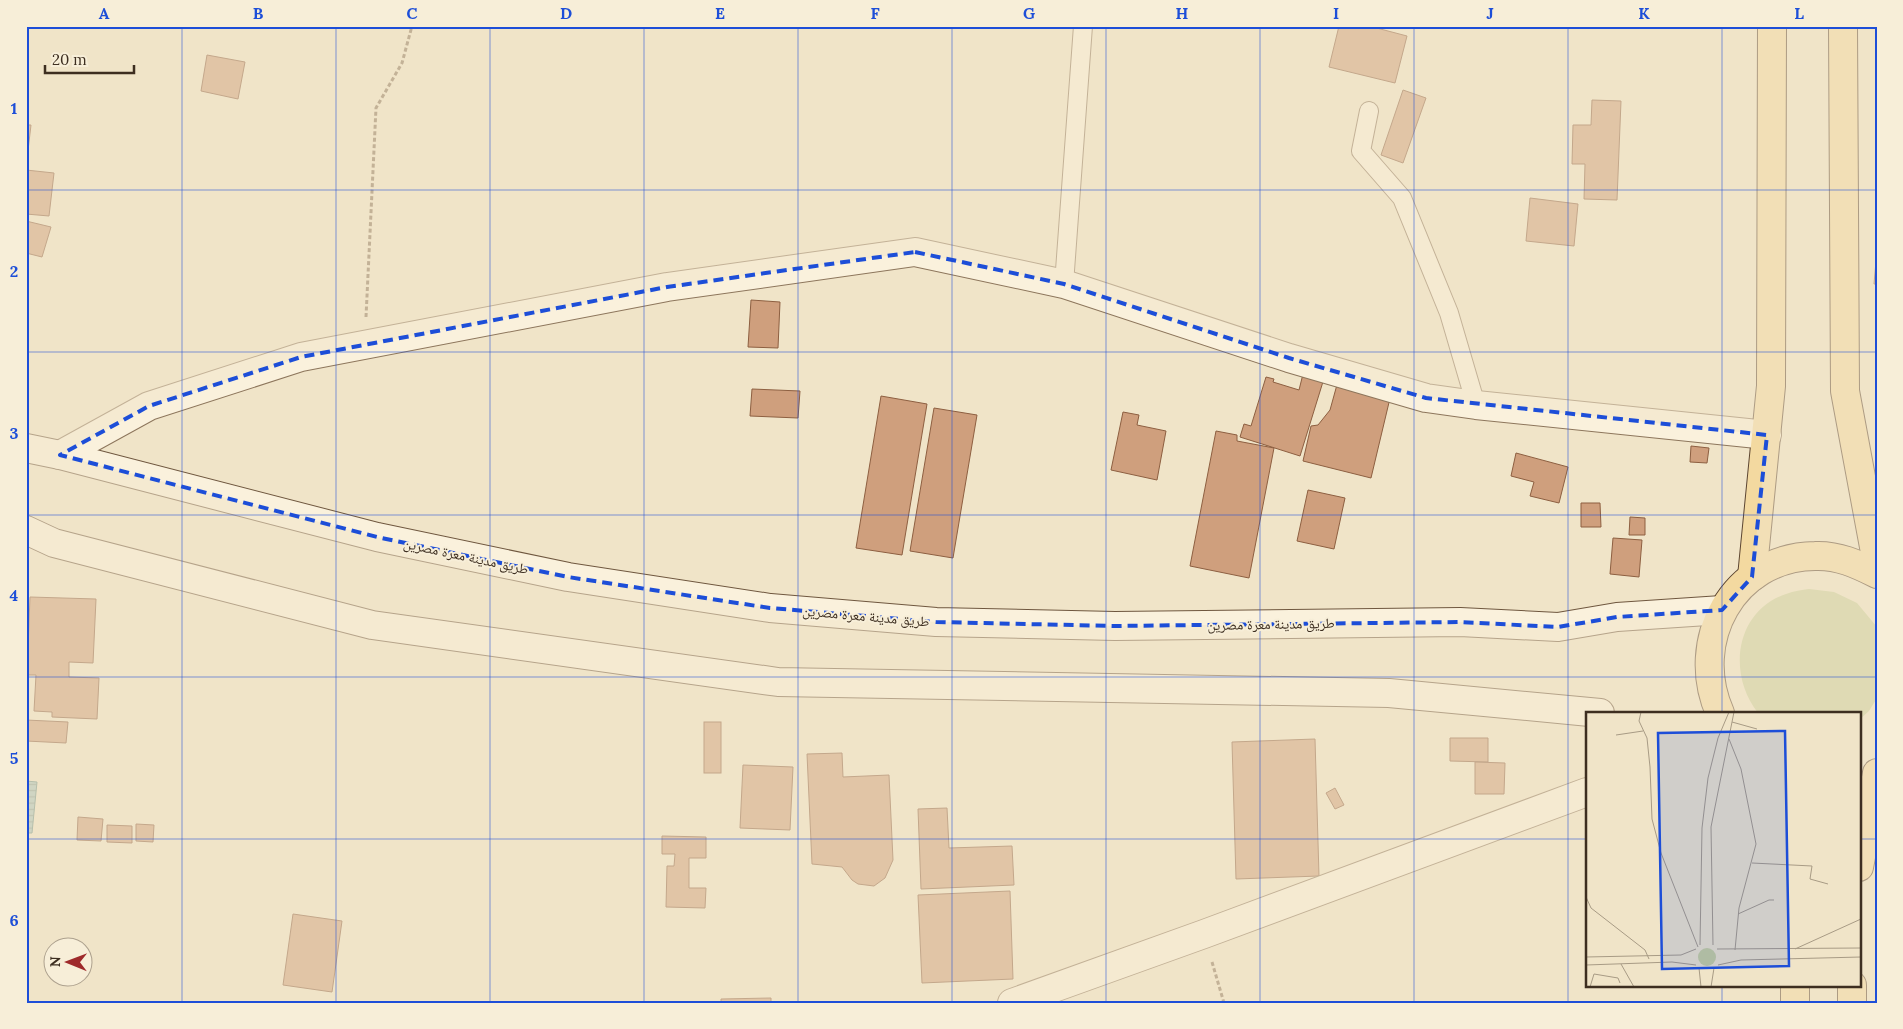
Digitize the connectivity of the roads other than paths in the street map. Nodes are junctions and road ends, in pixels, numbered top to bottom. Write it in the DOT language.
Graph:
graph roads {
  1 [pos="1083,26"];
  2 [pos="1772,26"];
  3 [pos="1843,26"];
  4 [pos="1369,111"];
  5 [pos="1064,284"];
  6 [pos="1476,405"];
  7 [pos="1766,435"];
  8 [pos="26,448"];
  9 [pos="60,455"];
  10 [pos="26,530"];
  11 [pos="1877,563"];
  12 [pos="1877,574"];
  13 [pos="1752,577"];
  14 [pos="1722,610"];
  15 [pos="1589,712"];
  16 [pos="1720,712"];
  17 [pos="1877,755"];
  18 [pos="1860,764"];
  19 [pos="1877,773"];
  20 [pos="1586,792"];
  21 [pos="1860,862"];
  22 [pos="1795,986"];
  23 [pos="1852,986"];
  24 [pos="1012,1003"];
  25 [pos="1795,1003"];
  26 [pos="1852,1003"];
  1 -- 5 [label="lane"];
  2 -- 7 [label="main road"];
  3 -- 11 [label="main road"];
  4 -- 6 [label="lane"];
  5 -- 6 [label="main road"];
  5 -- 9 [label="main road"];
  6 -- 7 [label="main road"];
  7 -- 13 [label="main road"];
  8 -- 9 [label="main road, طريق مدينة معرة مصرين"];
  9 -- 14 [label="main road, طريق مدينة معرة مصرين"];
  10 -- 15 [label="main road"];
  12 -- 13 [label="main road"];
  13 -- 14 [label="main road"];
  14 -- 16 [label="main road"];
  17 -- 18 [label="main road"];
  19 -- 21 [label="main road"];
  20 -- 24 [label="main road"];
  22 -- 25 [label="main road"];
  23 -- 26 [label="main road"];
}
